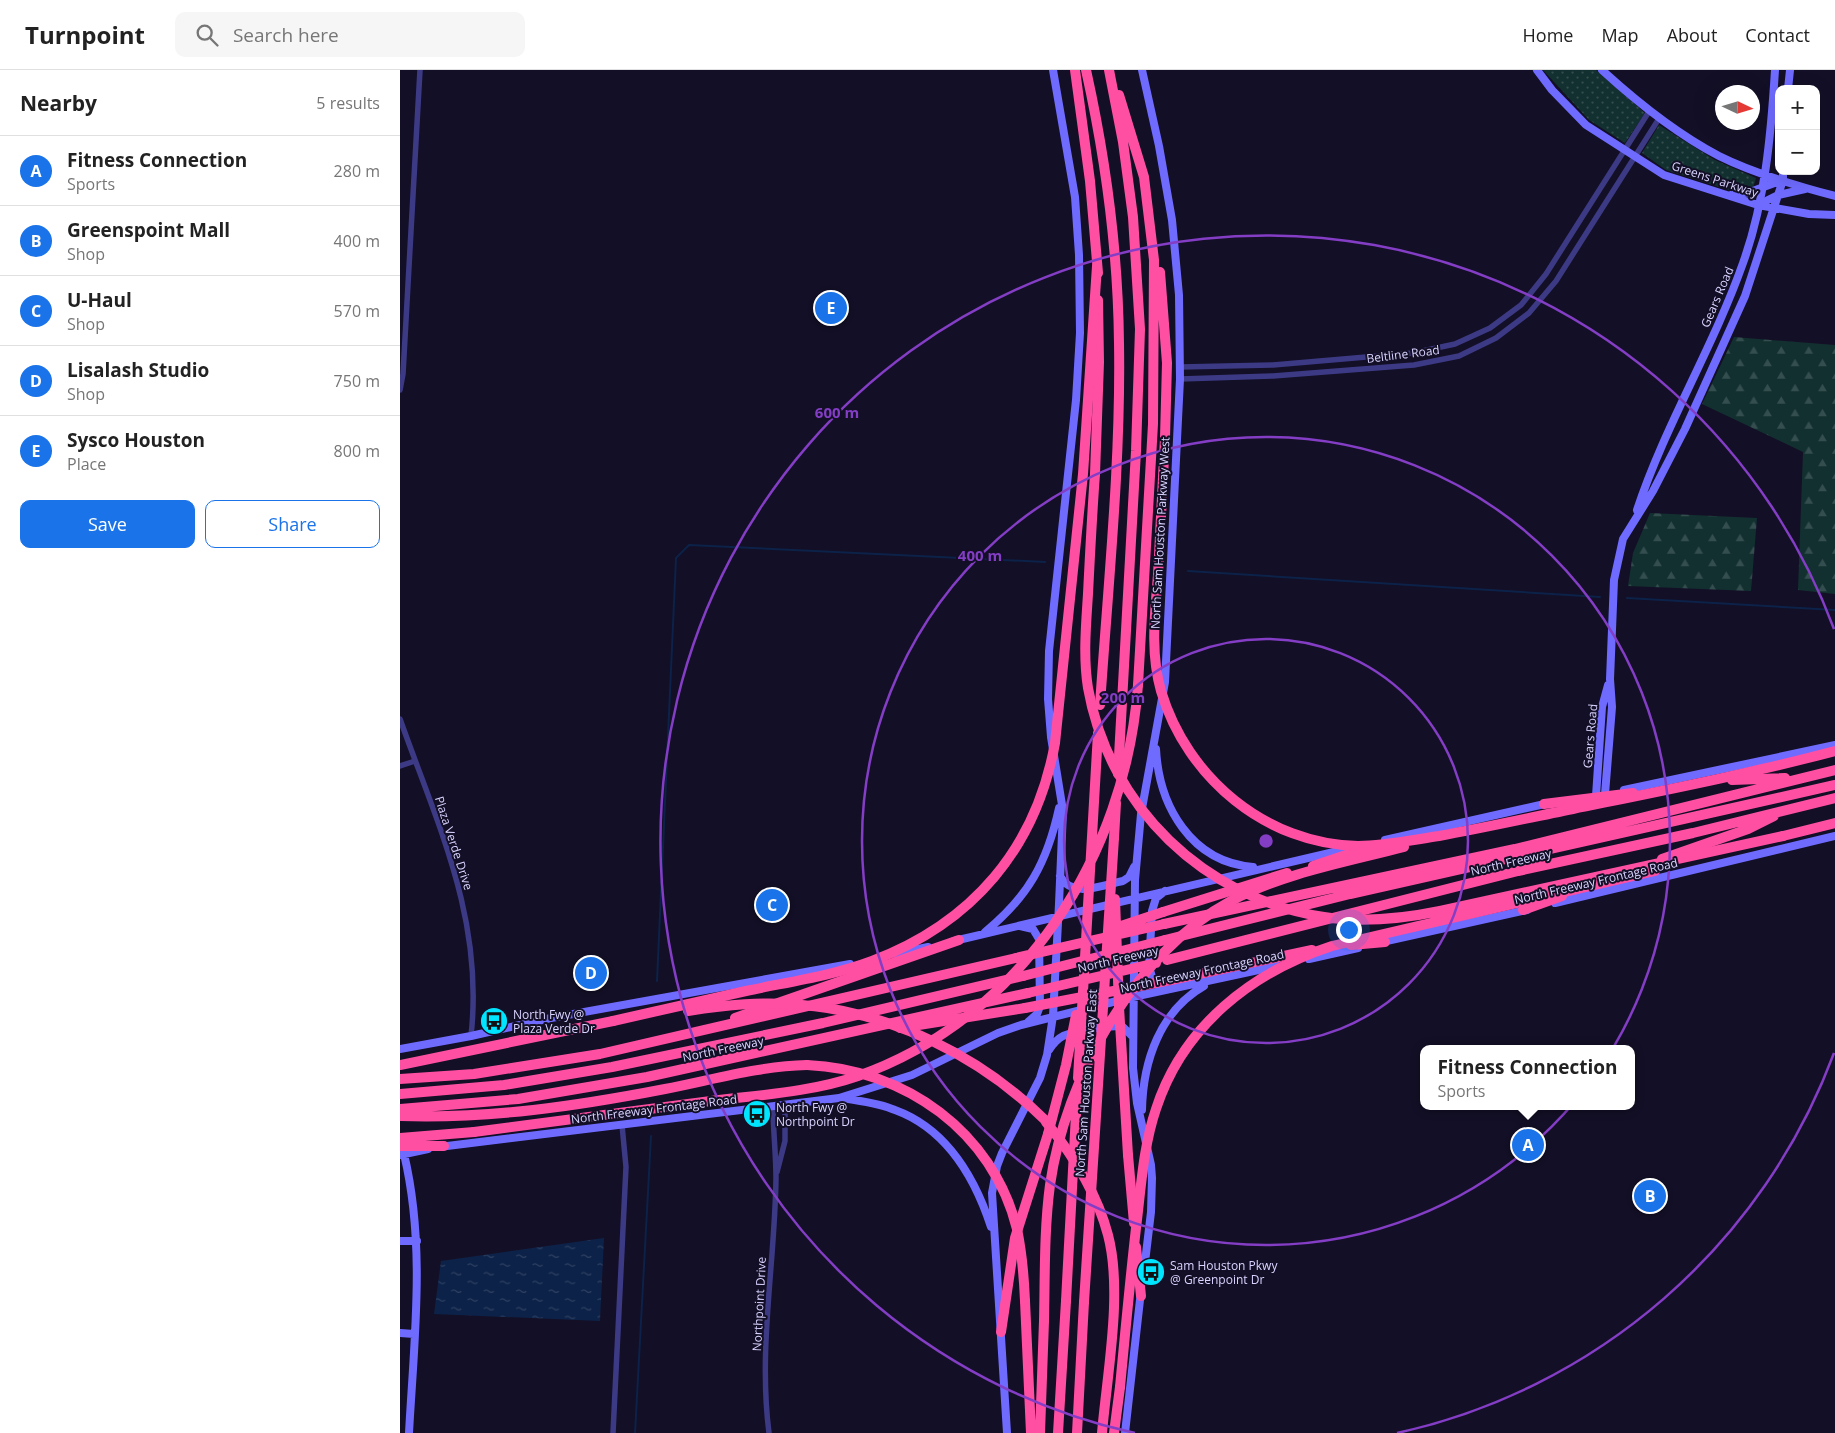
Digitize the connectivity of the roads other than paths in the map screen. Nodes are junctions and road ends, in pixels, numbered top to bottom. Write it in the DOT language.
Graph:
graph roads {
  1 [pos="420,70"];
  2 [pos="1053,70"];
  3 [pos="1075,70"];
  4 [pos="1086,70"];
  5 [pos="1110,70"];
  6 [pos="1142,70"];
  7 [pos="1537,70"];
  8 [pos="1602,70"];
  9 [pos="1775,70"];
  10 [pos="1790,70"];
  11 [pos="1788,85"];
  12 [pos="1650,110"];
  13 [pos="1660,117"];
  14 [pos="1625,150"];
  15 [pos="1635,156"];
  16 [pos="1764,174"];
  17 [pos="1783,175"];
  18 [pos="1782,180"];
  19 [pos="1761,188"];
  20 [pos="1806,189"];
  21 [pos="1726,195"];
  22 [pos="1778,195"];
  23 [pos="1835,196"];
  24 [pos="1758,205"];
  25 [pos="1773,208"];
  26 [pos="1835,215"];
  27 [pos="1151,222"];
  28 [pos="1097,266"];
  29 [pos="1717,325"];
  30 [pos="1730,329"];
  31 [pos="1180,367"];
  32 [pos="1180,379"];
  33 [pos="400,390"];
  34 [pos="1673,424"];
  35 [pos="1685,429"];
  36 [pos="1634,520"];
  37 [pos="1610,678"];
  38 [pos="400,719"];
  39 [pos="1155,738"];
  40 [pos="1835,744"];
  41 [pos="1835,752"];
  42 [pos="415,761"];
  43 [pos="400,766"];
  44 [pos="1835,770"];
  45 [pos="1801,778"];
  46 [pos="1835,785"];
  47 [pos="1605,794"];
  48 [pos="1062,796"];
  49 [pos="1596,796"];
  50 [pos="1835,798"];
  51 [pos="1544,804"];
  52 [pos="1792,807"];
  53 [pos="1835,823"];
  54 [pos="1466,831"];
  55 [pos="1402,836"];
  56 [pos="1783,836"];
  57 [pos="1835,836"];
  58 [pos="1114,838"];
  59 [pos="1135,863"];
  60 [pos="1265,867"];
  61 [pos="1060,876"];
  62 [pos="1166,890"];
  63 [pos="1134,897"];
  64 [pos="1523,910"];
  65 [pos="1058,915"];
  66 [pos="1015,926"];
  67 [pos="983,934"];
  68 [pos="958,940"];
  69 [pos="1385,942"];
  70 [pos="1064,946"];
  71 [pos="1086,947"];
  72 [pos="1211,982"];
  73 [pos="1175,990"];
  74 [pos="1133,997"];
  75 [pos="1053,1016"];
  76 [pos="613,1021"];
  77 [pos="1021,1025"];
  78 [pos="471,1036"];
  79 [pos="1133,1036"];
  80 [pos="678,1037"];
  81 [pos="834,1037"];
  82 [pos="400,1049"];
  83 [pos="1046,1055"];
  84 [pos="400,1065"];
  85 [pos="400,1079"];
  86 [pos="400,1094"];
  87 [pos="838,1098"];
  88 [pos="785,1104"];
  89 [pos="774,1106"];
  90 [pos="400,1110"];
  91 [pos="400,1116"];
  92 [pos="622,1125"];
  93 [pos="1142,1125"];
  94 [pos="400,1138"];
  95 [pos="444,1146"];
  96 [pos="401,1152"];
  97 [pos="776,1176"];
  98 [pos="994,1238"];
  99 [pos="400,1241"];
  100 [pos="417,1241"];
  101 [pos="1141,1296"];
  102 [pos="1001,1332"];
  103 [pos="400,1333"];
  104 [pos="414,1334"];
  105 [pos="400,1427"];
  106 [pos="409,1430"];
  107 [pos="612,1433"];
  108 [pos="769,1433"];
  109 [pos="1007,1433"];
  110 [pos="1031,1433"];
  111 [pos="1040,1433"];
  112 [pos="1058,1433"];
  113 [pos="1077,1433"];
  114 [pos="1102,1433"];
  115 [pos="1114,1433"];
  116 [pos="1125,1433"];
  1 -- 33 [label="street"];
  2 -- 48 [label="main road"];
  3 -- 28 [label="highway"];
  4 -- 71 [label="highway, North Sam Houston Parkway East, bridge"];
  5 -- 27 [label="highway"];
  5 -- 58 [label="highway, North Sam Houston Parkway East, bridge"];
  6 -- 31 [label="main road, North Sam Houston Parkway West"];
  7 -- 14 [label="main road, Greens Parkway"];
  8 -- 12 [label="main road, Greens Parkway"];
  9 -- 16 [label="main road, Gears Road"];
  10 -- 11 [label="main road"];
  12 -- 13 [label="main road, Greens Parkway"];
  12 -- 14 [label="street, Beltline Road"];
  13 -- 15 [label="street, Beltline Road"];
  13 -- 16 [label="main road, Greens Parkway"];
  14 -- 15 [label="main road, Greens Parkway"];
  14 -- 31 [label="street, Beltline Road"];
  15 -- 21 [label="main road, Greens Parkway"];
  15 -- 32 [label="street, Beltline Road"];
  16 -- 18 [label="main road, Greens Parkway"];
  16 -- 19 [label="main road, Gears Road"];
  17 -- 18 [label="main road, Gears Road"];
  18 -- 19 [label="main road"];
  18 -- 20 [label="main road, Greens Parkway"];
  18 -- 22 [label="main road, Gears Road"];
  19 -- 21 [label="main road"];
  19 -- 24 [label="main road, Gears Road"];
  20 -- 22 [label="main road"];
  20 -- 23 [label="main road, Greens Parkway"];
  21 -- 24 [label="main road, Greens Parkway"];
  22 -- 24 [label="main road"];
  22 -- 25 [label="main road, Gears Road"];
  24 -- 25 [label="main road, Greens Parkway"];
  24 -- 29 [label="main road, Gears Road"];
  25 -- 26 [label="main road, Greens Parkway"];
  25 -- 30 [label="main road, Gears Road"];
  27 -- 54 [label="highway, bridge"];
  27 -- 94 [label="highway, bridge"];
  28 -- 56 [label="highway, bridge"];
  28 -- 76 [label="highway, bridge"];
  29 -- 30 [label="main road"];
  29 -- 34 [label="main road, Gears Road"];
  30 -- 35 [label="main road, Gears Road"];
  31 -- 32 [label="main road, North Sam Houston Parkway West"];
  32 -- 39 [label="main road, North Sam Houston Parkway West"];
  34 -- 35 [label="main road"];
  34 -- 36 [label="main road, Gears Road"];
  35 -- 36 [label="main road, Gears Road"];
  36 -- 37 [label="main road, Gears Road"];
  37 -- 47 [label="main road, Gears Road"];
  37 -- 49 [label="main road, Gears Road"];
  38 -- 42 [label="street, Plaza Verde Drive"];
  39 -- 59 [label="main road, North Sam Houston Parkway West"];
  39 -- 60 [label="main road"];
  40 -- 47 [label="main road"];
  41 -- 54 [label="highway, bridge"];
  42 -- 43 [label="street"];
  42 -- 78 [label="street, Plaza Verde Drive"];
  44 -- 45 [label="highway, North Freeway"];
  45 -- 51 [label="highway"];
  45 -- 70 [label="highway, North Freeway, bridge"];
  46 -- 86 [label="highway, North Freeway, bridge"];
  47 -- 49 [label="main road"];
  48 -- 61 [label="main road"];
  48 -- 67 [label="main road"];
  49 -- 51 [label="main road"];
  50 -- 52 [label="highway, North Freeway"];
  51 -- 55 [label="main road"];
  52 -- 64 [label="highway"];
  52 -- 81 [label="highway, North Freeway, bridge"];
  53 -- 56 [label="highway"];
  54 -- 111 [label="highway, bridge"];
  55 -- 60 [label="main road"];
  55 -- 70 [label="highway, bridge"];
  56 -- 115 [label="highway, bridge"];
  57 -- 64 [label="main road, North Freeway Frontage Road"];
  58 -- 101 [label="highway, bridge"];
  58 -- 113 [label="highway, North Sam Houston Parkway East, bridge"];
  59 -- 61 [label="main road"];
  59 -- 63 [label="main road, North Sam Houston Parkway West"];
  60 -- 62 [label="main road"];
  61 -- 65 [label="main road"];
  62 -- 63 [label="main road"];
  62 -- 73 [label="main road"];
  63 -- 65 [label="main road"];
  63 -- 74 [label="main road, North Sam Houston Parkway West"];
  64 -- 69 [label="main road, North Freeway Frontage Road"];
  65 -- 66 [label="main road"];
  65 -- 75 [label="main road"];
  66 -- 67 [label="main road"];
  66 -- 77 [label="main road"];
  67 -- 68 [label="main road"];
  68 -- 78 [label="main road"];
  68 -- 80 [label="highway"];
  69 -- 72 [label="main road, North Freeway Frontage Road"];
  69 -- 81 [label="highway, bridge"];
  70 -- 80 [label="highway, North Freeway, bridge"];
  71 -- 102 [label="highway, bridge"];
  71 -- 112 [label="highway, North Sam Houston Parkway East, bridge"];
  72 -- 73 [label="main road, North Freeway Frontage Road"];
  72 -- 93 [label="main road"];
  73 -- 74 [label="main road, North Freeway Frontage Road"];
  74 -- 75 [label="main road, North Freeway Frontage Road"];
  74 -- 79 [label="main road"];
  75 -- 77 [label="main road, North Freeway Frontage Road"];
  75 -- 83 [label="main road"];
  76 -- 84 [label="highway"];
  76 -- 114 [label="highway, bridge"];
  77 -- 87 [label="main road, North Freeway Frontage Road"];
  78 -- 82 [label="main road"];
  79 -- 83 [label="main road"];
  79 -- 93 [label="main road"];
  80 -- 85 [label="highway, North Freeway"];
  81 -- 90 [label="highway, North Freeway"];
  83 -- 98 [label="main road"];
  87 -- 88 [label="main road, North Freeway Frontage Road"];
  87 -- 98 [label="main road"];
  88 -- 89 [label="main road, North Freeway Frontage Road"];
  88 -- 97 [label="street, Northpoint Drive"];
  89 -- 92 [label="main road, North Freeway Frontage Road"];
  89 -- 97 [label="street, Northpoint Drive"];
  91 -- 110 [label="highway, bridge"];
  92 -- 95 [label="main road, North Freeway Frontage Road"];
  92 -- 107 [label="street"];
  93 -- 101 [label="main road"];
  95 -- 96 [label="highway"];
  96 -- 100 [label="main road"];
  97 -- 108 [label="street, Northpoint Drive"];
  98 -- 102 [label="main road"];
  99 -- 100 [label="main road"];
  100 -- 104 [label="main road"];
  101 -- 116 [label="main road"];
  102 -- 109 [label="main road"];
  103 -- 104 [label="main road"];
  104 -- 106 [label="main road"];
  105 -- 106 [label="main road"];
}
